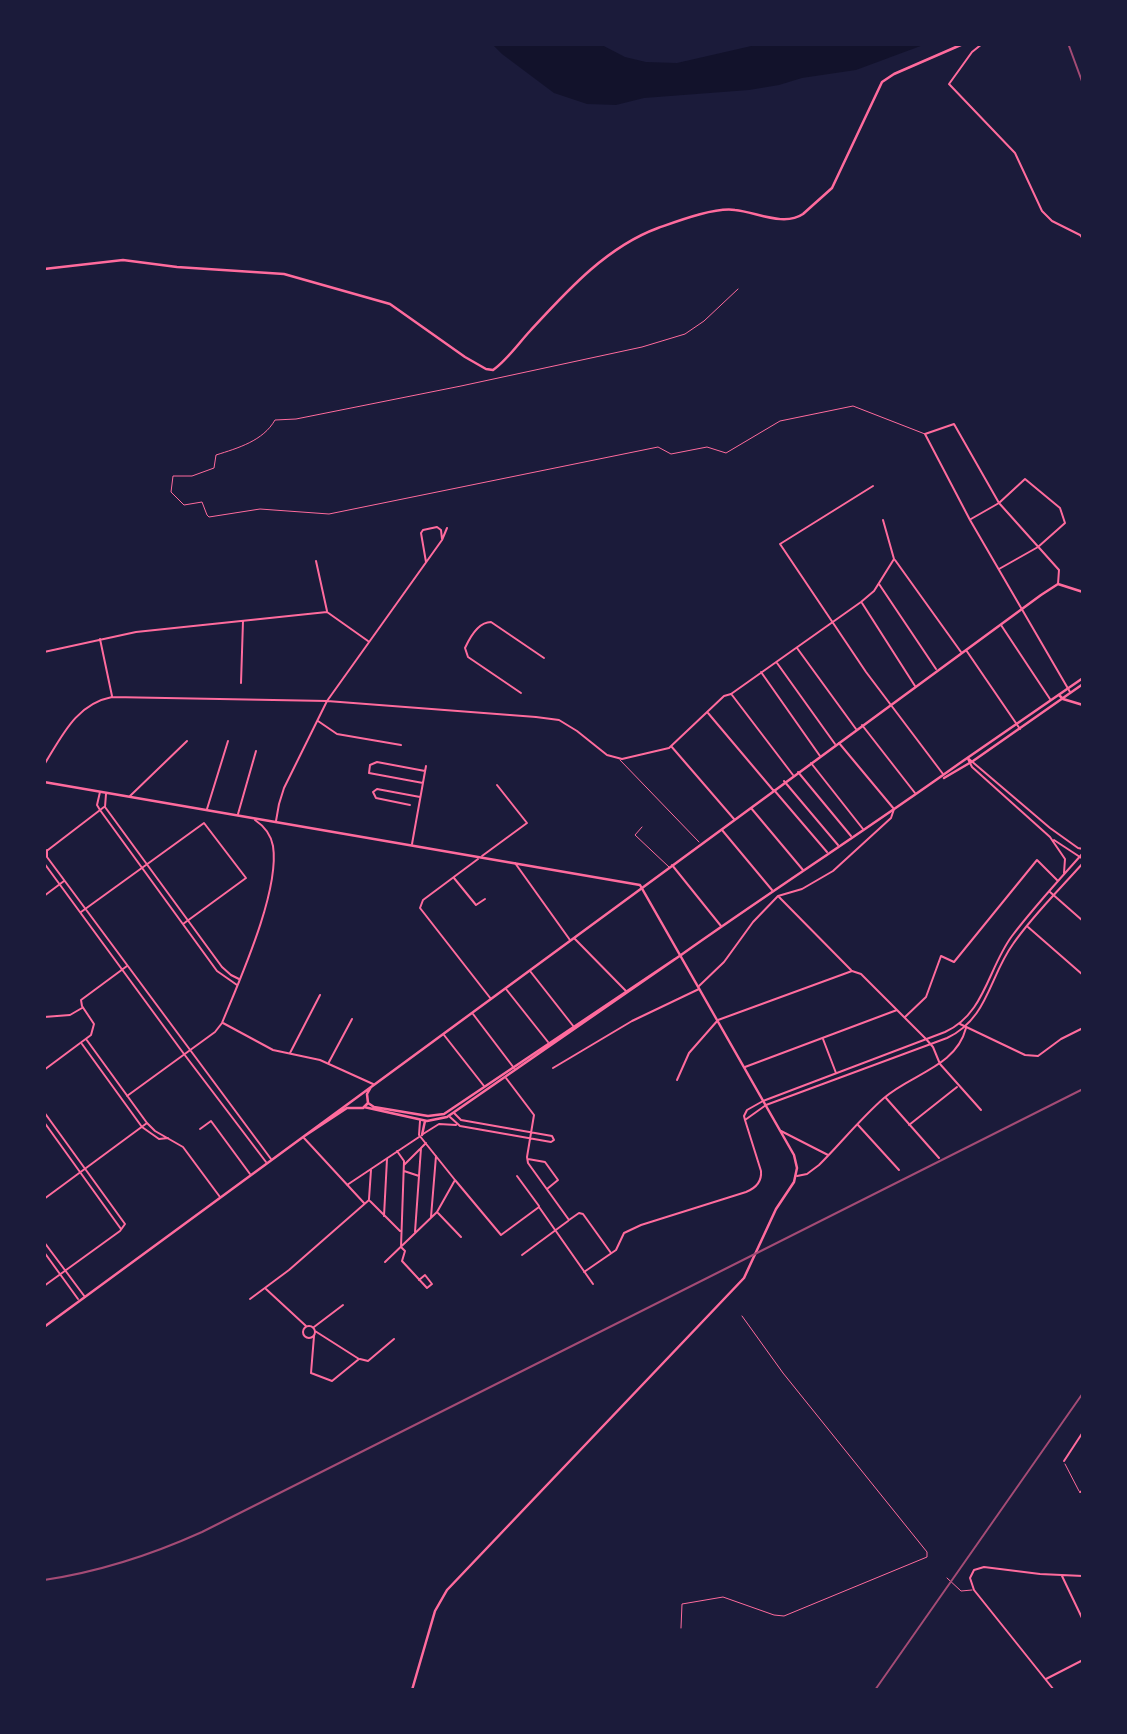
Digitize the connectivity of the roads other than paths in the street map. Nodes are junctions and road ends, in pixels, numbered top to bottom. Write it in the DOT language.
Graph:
graph roads {
  1 [pos="962,44"];
  2 [pos="982,44"];
  3 [pos="1083,240"];
  4 [pos="44,269"];
  5 [pos="738,289"];
  6 [pos="925,434"];
  7 [pos="873,486"];
  8 [pos="999,503"];
  9 [pos="883,520"];
  10 [pos="970,520"];
  11 [pos="447,528"];
  12 [pos="442,540"];
  13 [pos="1038,547"];
  14 [pos="894,559"];
  15 [pos="316,561"];
  16 [pos="426,562"];
  17 [pos="999,569"];
  18 [pos="879,584"];
  19 [pos="1058,584"];
  20 [pos="1083,592"];
  21 [pos="861,602"];
  22 [pos="1021,609"];
  23 [pos="327,612"];
  24 [pos="243,620"];
  25 [pos="834,623"];
  26 [pos="1000,624"];
  27 [pos="100,639"];
  28 [pos="368,641"];
  29 [pos="796,647"];
  30 [pos="965,649"];
  31 [pos="44,652"];
  32 [pos="961,652"];
  33 [pos="544,658"];
  34 [pos="775,662"];
  35 [pos="937,670"];
  36 [pos="761,671"];
  37 [pos="1083,678"];
  38 [pos="241,683"];
  39 [pos="1083,684"];
  40 [pos="915,686"];
  41 [pos="1068,689"];
  42 [pos="1071,693"];
  43 [pos="521,694"];
  44 [pos="731,694"];
  45 [pos="1059,695"];
  46 [pos="112,697"];
  47 [pos="1063,699"];
  48 [pos="327,701"];
  49 [pos="1051,701"];
  50 [pos="889,705"];
  51 [pos="1083,705"];
  52 [pos="707,712"];
  53 [pos="317,720"];
  54 [pos="1016,724"];
  55 [pos="862,725"];
  56 [pos="856,729"];
  57 [pos="1020,729"];
  58 [pos="187,741"];
  59 [pos="228,741"];
  60 [pos="837,743"];
  61 [pos="401,745"];
  62 [pos="671,746"];
  63 [pos="256,751"];
  64 [pos="820,756"];
  65 [pos="968,758"];
  66 [pos="618,759"];
  67 [pos="811,762"];
  68 [pos="971,762"];
  69 [pos="44,765"];
  70 [pos="426,766"];
  71 [pos="425,771"];
  72 [pos="798,772"];
  73 [pos="793,775"];
  74 [pos="943,776"];
  75 [pos="784,781"];
  76 [pos="44,782"];
  77 [pos="423,783"];
  78 [pos="497,785"];
  79 [pos="773,790"];
  80 [pos="100,791"];
  81 [pos="106,793"];
  82 [pos="916,795"];
  83 [pos="129,797"];
  84 [pos="421,797"];
  85 [pos="410,805"];
  86 [pos="105,807"];
  87 [pos="751,807"];
  88 [pos="100,810"];
  89 [pos="207,810"];
  90 [pos="894,810"];
  91 [pos="237,815"];
  92 [pos="250,817"];
  93 [pos="734,819"];
  94 [pos="268,821"];
  95 [pos="276,822"];
  96 [pos="642,827"];
  97 [pos="264,828"];
  98 [pos="721,829"];
  99 [pos="863,829"];
  100 [pos="852,836"];
  101 [pos="1050,837"];
  102 [pos="701,844"];
  103 [pos="412,845"];
  104 [pos="839,846"];
  105 [pos="1083,851"];
  106 [pos="45,852"];
  107 [pos="828,853"];
  108 [pos="481,857"];
  109 [pos="1082,860"];
  110 [pos="44,863"];
  111 [pos="514,863"];
  112 [pos="146,864"];
  113 [pos="670,866"];
  114 [pos="142,867"];
  115 [pos="803,870"];
  116 [pos="454,877"];
  117 [pos="65,881"];
  118 [pos="1059,882"];
  119 [pos="60,884"];
  120 [pos="642,886"];
  121 [pos="773,891"];
  122 [pos="1050,892"];
  123 [pos="1054,895"];
  124 [pos="44,896"];
  125 [pos="778,896"];
  126 [pos="485,899"];
  127 [pos="85,909"];
  128 [pos="80,912"];
  129 [pos="188,921"];
  130 [pos="1083,921"];
  131 [pos="183,924"];
  132 [pos="722,926"];
  133 [pos="1027,926"];
  134 [pos="572,938"];
  135 [pos="681,955"];
  136 [pos="127,966"];
  137 [pos="122,970"];
  138 [pos="529,970"];
  139 [pos="852,971"];
  140 [pos="1083,975"];
  141 [pos="240,979"];
  142 [pos="237,985"];
  143 [pos="699,987"];
  144 [pos="505,988"];
  145 [pos="626,991"];
  146 [pos="320,995"];
  147 [pos="491,999"];
  148 [pos="82,1007"];
  149 [pos="897,1010"];
  150 [pos="472,1013"];
  151 [pos="44,1017"];
  152 [pos="905,1018"];
  153 [pos="352,1019"];
  154 [pos="718,1020"];
  155 [pos="222,1023"];
  156 [pos="960,1024"];
  157 [pos="574,1027"];
  158 [pos="966,1027"];
  159 [pos="1083,1028"];
  160 [pos="443,1034"];
  161 [pos="823,1038"];
  162 [pos="86,1039"];
  163 [pos="926,1040"];
  164 [pos="81,1043"];
  165 [pos="550,1044"];
  166 [pos="930,1045"];
  167 [pos="189,1051"];
  168 [pos="184,1054"];
  169 [pos="289,1054"];
  170 [pos="328,1063"];
  171 [pos="940,1064"];
  172 [pos="744,1067"];
  173 [pos="514,1068"];
  174 [pos="553,1068"];
  175 [pos="44,1070"];
  176 [pos="836,1073"];
  177 [pos="506,1077"];
  178 [pos="677,1080"];
  179 [pos="373,1084"];
  180 [pos="958,1087"];
  181 [pos="485,1088"];
  182 [pos="360,1095"];
  183 [pos="127,1096"];
  184 [pos="885,1097"];
  185 [pos="356,1098"];
  186 [pos="368,1100"];
  187 [pos="763,1101"];
  188 [pos="766,1105"];
  189 [pos="358,1106"];
  190 [pos="364,1107"];
  191 [pos="981,1110"];
  192 [pos="44,1112"];
  193 [pos="451,1114"];
  194 [pos="424,1118"];
  195 [pos="745,1120"];
  196 [pos="44,1122"];
  197 [pos="147,1123"];
  198 [pos="857,1124"];
  199 [pos="456,1125"];
  200 [pos="908,1125"];
  201 [pos="142,1127"];
  202 [pos="200,1129"];
  203 [pos="780,1130"];
  204 [pos="531,1133"];
  205 [pos="421,1135"];
  206 [pos="303,1137"];
  207 [pos="168,1138"];
  208 [pos="530,1139"];
  209 [pos="426,1143"];
  210 [pos="421,1148"];
  211 [pos="397,1151"];
  212 [pos="436,1155"];
  213 [pos="828,1155"];
  214 [pos="387,1158"];
  215 [pos="939,1158"];
  216 [pos="527,1159"];
  217 [pos="272,1160"];
  218 [pos="267,1163"];
  219 [pos="404,1166"];
  220 [pos="86,1168"];
  221 [pos="371,1169"];
  222 [pos="900,1170"];
  223 [pos="403,1171"];
  224 [pos="80,1172"];
  225 [pos="251,1175"];
  226 [pos="517,1175"];
  227 [pos="419,1176"];
  228 [pos="796,1176"];
  229 [pos="455,1180"];
  230 [pos="347,1185"];
  231 [pos="547,1189"];
  232 [pos="221,1198"];
  233 [pos="44,1199"];
  234 [pos="369,1200"];
  235 [pos="365,1204"];
  236 [pos="540,1207"];
  237 [pos="437,1212"];
  238 [pos="384,1216"];
  239 [pos="431,1218"];
  240 [pos="569,1220"];
  241 [pos="556,1230"];
  242 [pos="120,1231"];
  243 [pos="400,1231"];
  244 [pos="415,1233"];
  245 [pos="461,1237"];
  246 [pos="44,1242"];
  247 [pos="401,1247"];
  248 [pos="44,1252"];
  249 [pos="522,1255"];
  250 [pos="612,1255"];
  251 [pos="385,1262"];
  252 [pos="65,1270"];
  253 [pos="584,1272"];
  254 [pos="60,1274"];
  255 [pos="419,1280"];
  256 [pos="593,1284"];
  257 [pos="44,1286"];
  258 [pos="265,1288"];
  259 [pos="85,1297"];
  260 [pos="250,1299"];
  261 [pos="80,1301"];
  262 [pos="343,1305"];
  263 [pos="742,1316"];
  264 [pos="306,1326"];
  265 [pos="44,1328"];
  266 [pos="314,1329"];
  267 [pos="313,1336"];
  268 [pos="394,1339"];
  269 [pos="359,1359"];
  270 [pos="1083,1432"];
  271 [pos="1063,1461"];
  272 [pos="1082,1492"];
  273 [pos="1083,1499"];
  274 [pos="1061,1575"];
  275 [pos="1083,1576"];
  276 [pos="947,1578"];
  277 [pos="974,1590"];
  278 [pos="1083,1620"];
  279 [pos="681,1628"];
  280 [pos="1083,1660"];
  281 [pos="1045,1679"];
  282 [pos="412,1690"];
  283 [pos="1054,1690"];
  1 -- 4 [label="street"];
  2 -- 3 [label="street"];
  5 -- 6 [label="lane"];
  6 -- 8 [label="street"];
  6 -- 10 [label="street"];
  7 -- 25 [label="street"];
  8 -- 10 [label="street"];
  8 -- 13 [label="street"];
  8 -- 13 [label="street"];
  9 -- 14 [label="street"];
  10 -- 17 [label="street"];
  11 -- 12 [label="street"];
  12 -- 16 [label="street"];
  12 -- 16 [label="street"];
  13 -- 17 [label="street"];
  13 -- 19 [label="street"];
  14 -- 18 [label="street"];
  14 -- 32 [label="street"];
  15 -- 23 [label="street"];
  16 -- 28 [label="street"];
  17 -- 22 [label="street"];
  18 -- 21 [label="street"];
  18 -- 35 [label="street"];
  19 -- 20 [label="street"];
  19 -- 22 [label="street"];
  21 -- 25 [label="street"];
  21 -- 40 [label="street"];
  22 -- 26 [label="street"];
  22 -- 41 [label="street"];
  23 -- 24 [label="street"];
  23 -- 28 [label="street"];
  24 -- 27 [label="street"];
  24 -- 38 [label="street"];
  25 -- 29 [label="street"];
  25 -- 50 [label="street"];
  26 -- 30 [label="street"];
  26 -- 49 [label="street"];
  27 -- 31 [label="street"];
  27 -- 46 [label="street"];
  28 -- 48 [label="street"];
  29 -- 34 [label="street"];
  29 -- 56 [label="street"];
  30 -- 32 [label="street"];
  30 -- 54 [label="street"];
  32 -- 35 [label="street"];
  33 -- 43 [label="street"];
  34 -- 36 [label="street"];
  34 -- 60 [label="street"];
  35 -- 40 [label="street"];
  36 -- 44 [label="street"];
  36 -- 64 [label="street"];
  37 -- 41 [label="street"];
  39 -- 42 [label="street"];
  40 -- 50 [label="street"];
  41 -- 42 [label="street"];
  41 -- 45 [label="street"];
  42 -- 47 [label="street"];
  44 -- 52 [label="street"];
  44 -- 73 [label="street"];
  45 -- 47 [label="street"];
  45 -- 49 [label="street"];
  46 -- 48 [label="street"];
  46 -- 69 [label="street"];
  47 -- 51 [label="street"];
  47 -- 57 [label="street"];
  48 -- 53 [label="street"];
  48 -- 66 [label="street"];
  49 -- 54 [label="street"];
  50 -- 55 [label="street"];
  50 -- 74 [label="street"];
  52 -- 62 [label="street"];
  52 -- 79 [label="street"];
  53 -- 61 [label="street"];
  53 -- 95 [label="street"];
  54 -- 57 [label="street"];
  54 -- 65 [label="street"];
  55 -- 56 [label="street"];
  55 -- 82 [label="street"];
  56 -- 60 [label="street"];
  57 -- 68 [label="street"];
  58 -- 83 [label="street"];
  59 -- 89 [label="street"];
  60 -- 64 [label="street"];
  60 -- 90 [label="street"];
  62 -- 66 [label="street"];
  62 -- 93 [label="street"];
  63 -- 91 [label="street"];
  64 -- 67 [label="street"];
  65 -- 68 [label="street"];
  65 -- 74 [label="street"];
  66 -- 102 [label="lane"];
  67 -- 72 [label="street"];
  67 -- 99 [label="street"];
  68 -- 74 [label="street"];
  68 -- 101 [label="street"];
  68 -- 105 [label="street"];
  70 -- 71 [label="street"];
  71 -- 77 [label="street"];
  71 -- 77 [label="street"];
  72 -- 73 [label="street"];
  72 -- 100 [label="street"];
  73 -- 75 [label="street"];
  74 -- 82 [label="street"];
  75 -- 79 [label="street"];
  75 -- 104 [label="street"];
  76 -- 80 [label="street"];
  77 -- 84 [label="street"];
  78 -- 108 [label="street"];
  79 -- 87 [label="street"];
  79 -- 107 [label="street"];
  80 -- 81 [label="street"];
  80 -- 88 [label="street"];
  81 -- 83 [label="street"];
  81 -- 86 [label="street"];
  82 -- 90 [label="street"];
  83 -- 89 [label="street"];
  84 -- 85 [label="street"];
  84 -- 103 [label="street"];
  86 -- 88 [label="street"];
  86 -- 112 [label="street"];
  87 -- 93 [label="street"];
  87 -- 115 [label="street"];
  88 -- 106 [label="street"];
  88 -- 114 [label="street"];
  89 -- 91 [label="street"];
  90 -- 99 [label="street"];
  90 -- 125 [label="street"];
  91 -- 92 [label="street"];
  92 -- 94 [label="street"];
  92 -- 97 [label="street"];
  93 -- 98 [label="street"];
  94 -- 95 [label="street"];
  94 -- 97 [label="street"];
  95 -- 103 [label="street"];
  96 -- 113 [label="lane"];
  97 -- 141 [label="street"];
  98 -- 102 [label="street"];
  98 -- 121 [label="street"];
  99 -- 100 [label="street"];
  100 -- 104 [label="street"];
  101 -- 109 [label="street"];
  101 -- 118 [label="street"];
  102 -- 113 [label="street"];
  103 -- 108 [label="street"];
  104 -- 107 [label="street"];
  105 -- 109 [label="street"];
  106 -- 117 [label="street"];
  107 -- 115 [label="street"];
  108 -- 111 [label="street"];
  108 -- 116 [label="street"];
  109 -- 118 [label="street"];
  109 -- 123 [label="street"];
  110 -- 119 [label="street"];
  111 -- 120 [label="street"];
  111 -- 134 [label="street"];
  112 -- 114 [label="street"];
  112 -- 129 [label="street"];
  112 -- 129 [label="street"];
  113 -- 120 [label="street"];
  113 -- 132 [label="street"];
  114 -- 127 [label="street"];
  114 -- 131 [label="street"];
  115 -- 121 [label="street"];
  116 -- 126 [label="street"];
  116 -- 147 [label="street"];
  117 -- 119 [label="street"];
  117 -- 127 [label="street"];
  118 -- 122 [label="street"];
  118 -- 152 [label="street"];
  119 -- 124 [label="street"];
  119 -- 128 [label="street"];
  120 -- 134 [label="street"];
  120 -- 135 [label="street"];
  121 -- 132 [label="street"];
  122 -- 123 [label="street"];
  122 -- 156 [label="street"];
  123 -- 130 [label="street"];
  123 -- 133 [label="street"];
  125 -- 139 [label="street"];
  125 -- 143 [label="street"];
  127 -- 128 [label="street"];
  127 -- 136 [label="street"];
  128 -- 137 [label="street"];
  129 -- 131 [label="street"];
  129 -- 141 [label="street"];
  131 -- 142 [label="street"];
  132 -- 135 [label="street"];
  133 -- 140 [label="street"];
  133 -- 158 [label="street"];
  134 -- 138 [label="street"];
  134 -- 145 [label="street"];
  135 -- 143 [label="street"];
  135 -- 145 [label="street"];
  135 -- 177 [label="street"];
  136 -- 137 [label="street"];
  136 -- 167 [label="street"];
  137 -- 148 [label="street"];
  137 -- 168 [label="street"];
  138 -- 144 [label="street"];
  138 -- 157 [label="street"];
  139 -- 149 [label="street"];
  139 -- 154 [label="street"];
  141 -- 142 [label="street"];
  142 -- 155 [label="street"];
  143 -- 154 [label="street"];
  143 -- 174 [label="street"];
  144 -- 147 [label="street"];
  144 -- 165 [label="street"];
  145 -- 157 [label="street"];
  146 -- 169 [label="street"];
  147 -- 150 [label="street"];
  148 -- 151 [label="street"];
  148 -- 162 [label="street"];
  149 -- 152 [label="street"];
  149 -- 161 [label="street"];
  150 -- 160 [label="street"];
  150 -- 173 [label="street"];
  152 -- 163 [label="street"];
  153 -- 170 [label="street"];
  154 -- 172 [label="street"];
  154 -- 178 [label="street"];
  155 -- 167 [label="street"];
  155 -- 169 [label="street"];
  156 -- 158 [label="street"];
  156 -- 163 [label="street"];
  157 -- 165 [label="street"];
  158 -- 159 [label="street"];
  158 -- 166 [label="street"];
  158 -- 171 [label="street"];
  160 -- 179 [label="street"];
  160 -- 181 [label="street"];
  161 -- 172 [label="street"];
  161 -- 176 [label="street"];
  162 -- 164 [label="street"];
  162 -- 183 [label="street"];
  163 -- 166 [label="street"];
  163 -- 176 [label="street"];
  164 -- 175 [label="street"];
  164 -- 201 [label="street"];
  165 -- 173 [label="street"];
  166 -- 171 [label="street"];
  166 -- 188 [label="street"];
  167 -- 168 [label="street"];
  167 -- 217 [label="street"];
  168 -- 183 [label="street"];
  168 -- 218 [label="street"];
  169 -- 170 [label="street"];
  170 -- 179 [label="street"];
  171 -- 180 [label="street"];
  171 -- 184 [label="street"];
  172 -- 187 [label="street"];
  173 -- 181 [label="street"];
  176 -- 187 [label="street"];
  177 -- 193 [label="street"];
  177 -- 204 [label="street"];
  179 -- 182 [label="street"];
  179 -- 186 [label="street"];
  180 -- 191 [label="street"];
  180 -- 200 [label="street"];
  181 -- 193 [label="street"];
  182 -- 185 [label="street"];
  182 -- 186 [label="street"];
  183 -- 197 [label="street"];
  184 -- 198 [label="street"];
  184 -- 200 [label="street"];
  185 -- 189 [label="street"];
  185 -- 206 [label="street"];
  186 -- 190 [label="street"];
  186 -- 194 [label="street"];
  187 -- 188 [label="street"];
  187 -- 195 [label="street"];
  188 -- 195 [label="street"];
  188 -- 203 [label="street"];
  189 -- 190 [label="street"];
  189 -- 206 [label="street"];
  190 -- 194 [label="street"];
  192 -- 220 [label="street"];
  193 -- 194 [label="street"];
  193 -- 199 [label="street"];
  193 -- 204 [label="street"];
  194 -- 205 [label="street"];
  195 -- 250 [label="street"];
  196 -- 224 [label="street"];
  197 -- 201 [label="street"];
  197 -- 207 [label="street"];
  198 -- 213 [label="street"];
  198 -- 222 [label="street"];
  199 -- 205 [label="street"];
  199 -- 208 [label="street"];
  200 -- 215 [label="street"];
  201 -- 207 [label="street"];
  201 -- 220 [label="street"];
  202 -- 225 [label="street"];
  203 -- 213 [label="street"];
  203 -- 228 [label="street"];
  204 -- 208 [label="street"];
  204 -- 208 [label="street"];
  205 -- 209 [label="street"];
  205 -- 211 [label="street"];
  206 -- 217 [label="street"];
  206 -- 230 [label="street"];
  207 -- 232 [label="street"];
  208 -- 216 [label="street"];
  209 -- 210 [label="street"];
  209 -- 212 [label="street"];
  210 -- 219 [label="street"];
  210 -- 227 [label="street"];
  211 -- 214 [label="street"];
  211 -- 219 [label="street"];
  212 -- 229 [label="street"];
  212 -- 239 [label="street"];
  213 -- 228 [label="street"];
  214 -- 221 [label="street"];
  214 -- 238 [label="street"];
  216 -- 231 [label="street"];
  216 -- 231 [label="street"];
  217 -- 218 [label="street"];
  218 -- 225 [label="street"];
  219 -- 223 [label="street"];
  220 -- 224 [label="street"];
  220 -- 242 [label="street"];
  221 -- 230 [label="street"];
  221 -- 234 [label="street"];
  223 -- 227 [label="street"];
  223 -- 243 [label="street"];
  224 -- 233 [label="street"];
  224 -- 242 [label="street"];
  225 -- 232 [label="street"];
  226 -- 236 [label="street"];
  227 -- 244 [label="street"];
  228 -- 282 [label="street"];
  229 -- 236 [label="street"];
  229 -- 237 [label="street"];
  230 -- 235 [label="street"];
  231 -- 240 [label="street"];
  232 -- 259 [label="street"];
  234 -- 235 [label="street"];
  234 -- 238 [label="street"];
  235 -- 258 [label="street"];
  236 -- 241 [label="street"];
  237 -- 239 [label="street"];
  237 -- 245 [label="street"];
  238 -- 243 [label="street"];
  239 -- 244 [label="street"];
  240 -- 241 [label="street"];
  240 -- 250 [label="street"];
  241 -- 249 [label="street"];
  241 -- 253 [label="street"];
  242 -- 252 [label="street"];
  243 -- 247 [label="street"];
  244 -- 247 [label="street"];
  246 -- 252 [label="street"];
  247 -- 251 [label="street"];
  247 -- 255 [label="street"];
  248 -- 254 [label="street"];
  250 -- 253 [label="street"];
  252 -- 254 [label="street"];
  252 -- 259 [label="street"];
  253 -- 256 [label="street"];
  254 -- 257 [label="street"];
  254 -- 261 [label="street"];
  258 -- 260 [label="street"];
  258 -- 264 [label="street"];
  259 -- 261 [label="street"];
  261 -- 265 [label="street"];
  262 -- 266 [label="street"];
  263 -- 279 [label="lane"];
  264 -- 266 [label="street"];
  264 -- 267 [label="street"];
  266 -- 267 [label="street"];
  266 -- 269 [label="street"];
  267 -- 269 [label="street"];
  268 -- 269 [label="street"];
  270 -- 271 [label="street"];
  271 -- 272 [label="lane"];
  272 -- 273 [label="lane"];
  274 -- 275 [label="street"];
  274 -- 277 [label="street"];
  274 -- 278 [label="street"];
  276 -- 277 [label="lane"];
  277 -- 281 [label="street"];
  280 -- 281 [label="street"];
  281 -- 283 [label="street"];
}
